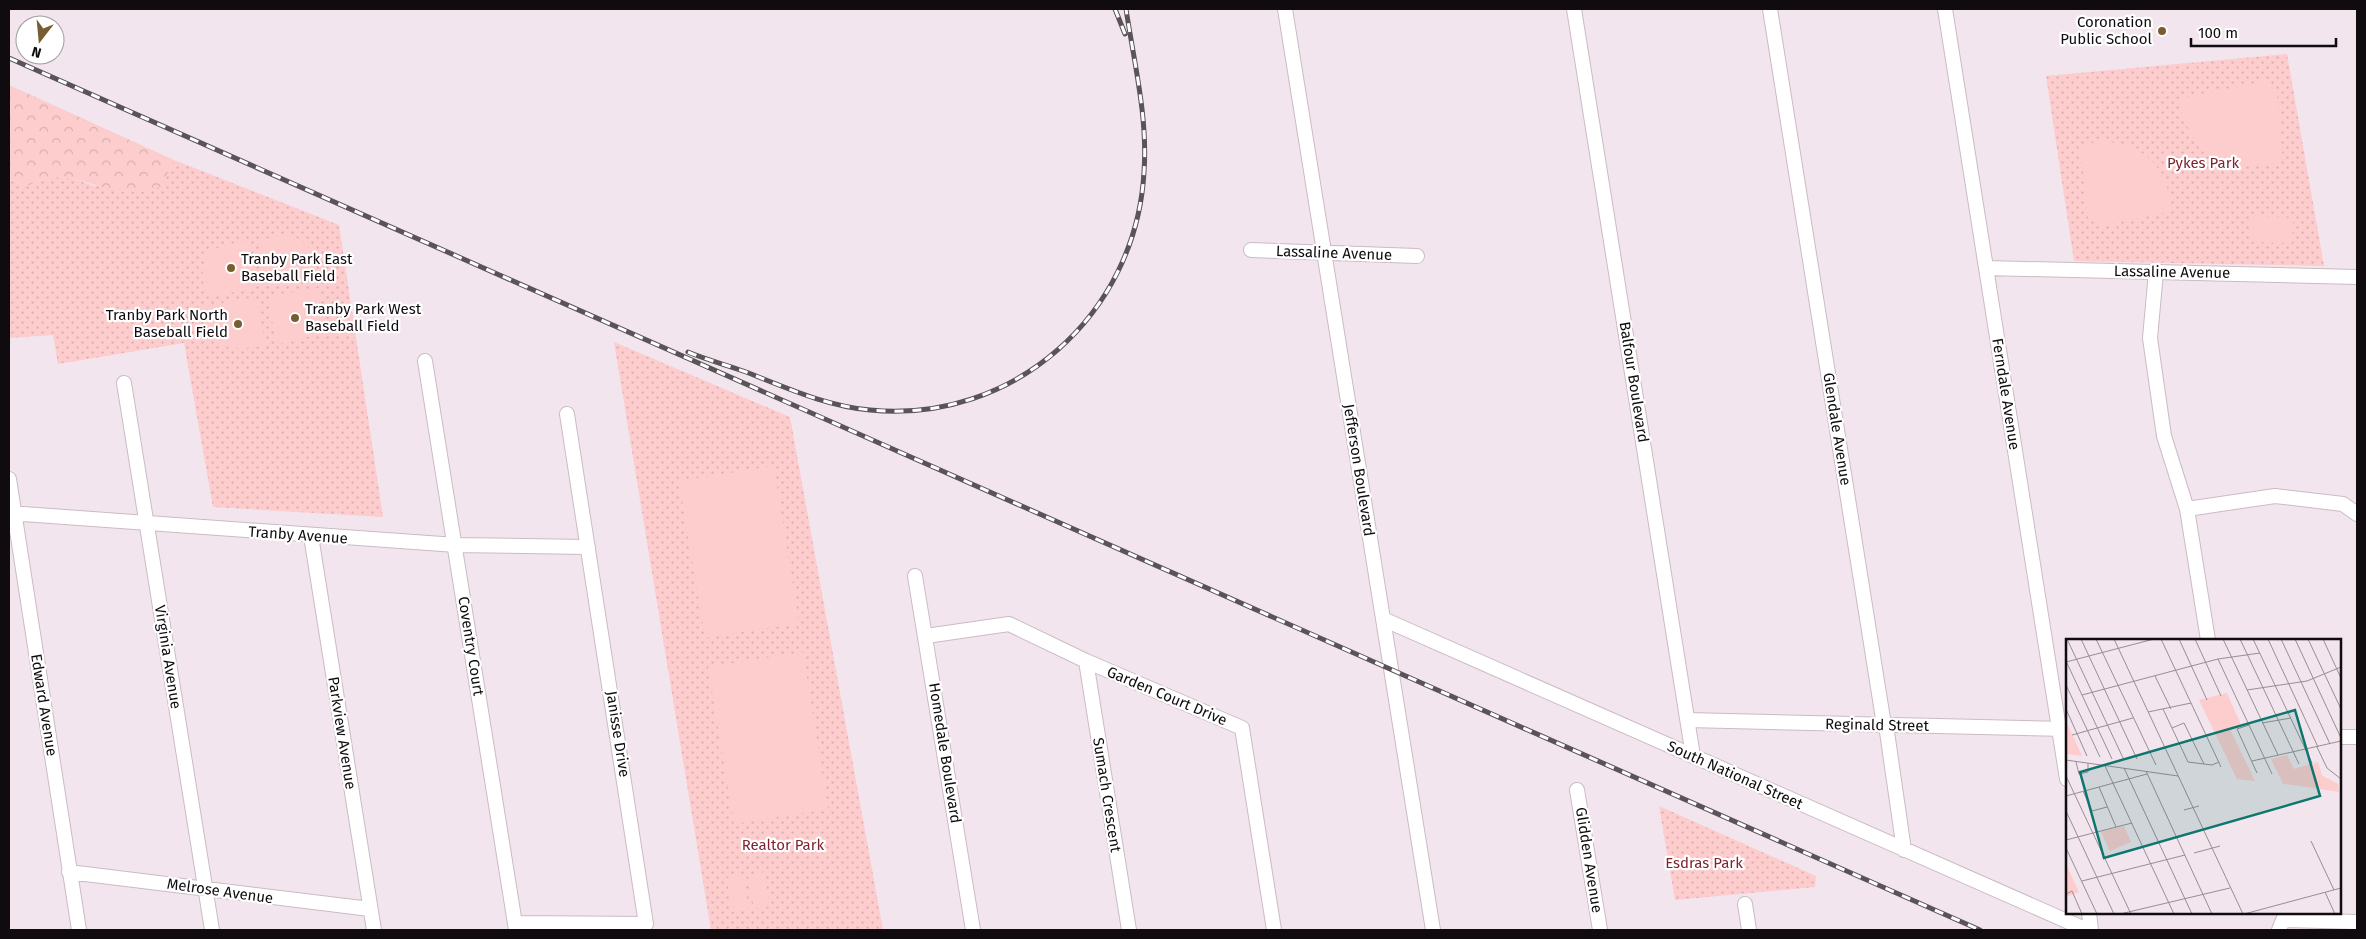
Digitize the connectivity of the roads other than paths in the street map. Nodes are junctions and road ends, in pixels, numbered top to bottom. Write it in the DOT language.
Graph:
graph roads {
  1 [pos="1285,9"];
  2 [pos="1574,9"];
  3 [pos="1770,9"];
  4 [pos="1945,9"];
  5 [pos="1252,250"];
  6 [pos="1324,252"];
  7 [pos="1417,256"];
  8 [pos="1986,268"];
  9 [pos="2156,272"];
  10 [pos="2357,278"];
  11 [pos="425,361"];
  12 [pos="124,383"];
  13 [pos="567,414"];
  14 [pos="9,479"];
  15 [pos="2187,509"];
  16 [pos="12,513"];
  17 [pos="2357,514"];
  18 [pos="146,522"];
  19 [pos="311,536"];
  20 [pos="456,545"];
  21 [pos="588,547"];
  22 [pos="916,576"];
  23 [pos="1383,619"];
  24 [pos="926,636"];
  25 [pos="2208,639"];
  26 [pos="1086,661"];
  27 [pos="1688,720"];
  28 [pos="1884,725"];
  29 [pos="2063,729"];
  30 [pos="2341,736"];
  31 [pos="2357,737"];
  32 [pos="1693,756"];
  33 [pos="2066,766"];
  34 [pos="1577,790"];
  35 [pos="1904,850"];
  36 [pos="70,872"];
  37 [pos="205,890"];
  38 [pos="1745,904"];
  39 [pos="370,909"];
  40 [pos="2088,914"];
  41 [pos="2357,922"];
  42 [pos="516,927"];
  43 [pos="79,930"];
  44 [pos="212,930"];
  45 [pos="374,930"];
  46 [pos="973,930"];
  47 [pos="1129,930"];
  48 [pos="1274,930"];
  49 [pos="1433,930"];
  50 [pos="1600,930"];
  51 [pos="1749,930"];
  52 [pos="2087,930"];
  53 [pos="2091,930"];
  54 [pos="2279,930"];
  1 -- 6 [label="street, Jefferson Boulevard"];
  2 -- 27 [label="street, Balfour Boulevard"];
  3 -- 28 [label="street, Glendale Avenue"];
  4 -- 8 [label="street, Ferndale Avenue"];
  5 -- 6 [label="street, Lassaline Avenue"];
  6 -- 7 [label="street, Lassaline Avenue"];
  6 -- 23 [label="street, Jefferson Boulevard"];
  8 -- 9 [label="street, Lassaline Avenue"];
  8 -- 29 [label="street, Ferndale Avenue"];
  9 -- 10 [label="street, Lassaline Avenue"];
  9 -- 15 [label="street"];
  11 -- 20 [label="street, Coventry Court"];
  12 -- 18 [label="street, Virginia Avenue"];
  13 -- 21 [label="street, Janisse Drive"];
  14 -- 16 [label="street, Edward Avenue"];
  15 -- 17 [label="street"];
  15 -- 25 [label="street"];
  16 -- 18 [label="street, Tranby Avenue"];
  16 -- 36 [label="street, Edward Avenue"];
  18 -- 19 [label="street, Tranby Avenue"];
  18 -- 37 [label="street, Virginia Avenue"];
  19 -- 20 [label="street, Tranby Avenue"];
  19 -- 39 [label="street, Parkview Avenue"];
  20 -- 21 [label="street, Tranby Avenue"];
  20 -- 42 [label="street, Coventry Court"];
  21 -- 42 [label="street, Janisse Drive"];
  22 -- 24 [label="street, Homedale Boulevard"];
  23 -- 32 [label="street, South National Street"];
  23 -- 49 [label="street, Jefferson Boulevard"];
  24 -- 26 [label="street, Garden Court Drive"];
  24 -- 46 [label="street, Homedale Boulevard"];
  26 -- 47 [label="street, Sumach Crescent"];
  26 -- 48 [label="street, Garden Court Drive"];
  27 -- 28 [label="street, Reginald Street"];
  27 -- 32 [label="street, Balfour Boulevard"];
  28 -- 29 [label="street, Reginald Street"];
  28 -- 35 [label="street, Glendale Avenue"];
  29 -- 33 [label="street, Ferndale Avenue"];
  30 -- 31 [label="street"];
  32 -- 35 [label="street, South National Street"];
  34 -- 50 [label="street, Glidden Avenue"];
  35 -- 52 [label="street, South National Street"];
  36 -- 37 [label="street, Melrose Avenue"];
  36 -- 43 [label="street, Edward Avenue"];
  37 -- 39 [label="street, Melrose Avenue"];
  37 -- 44 [label="street, Virginia Avenue"];
  38 -- 51 [label="street"];
  39 -- 45 [label="street, Parkview Avenue"];
  40 -- 53 [label="street"];
  41 -- 54 [label="street"];
}
